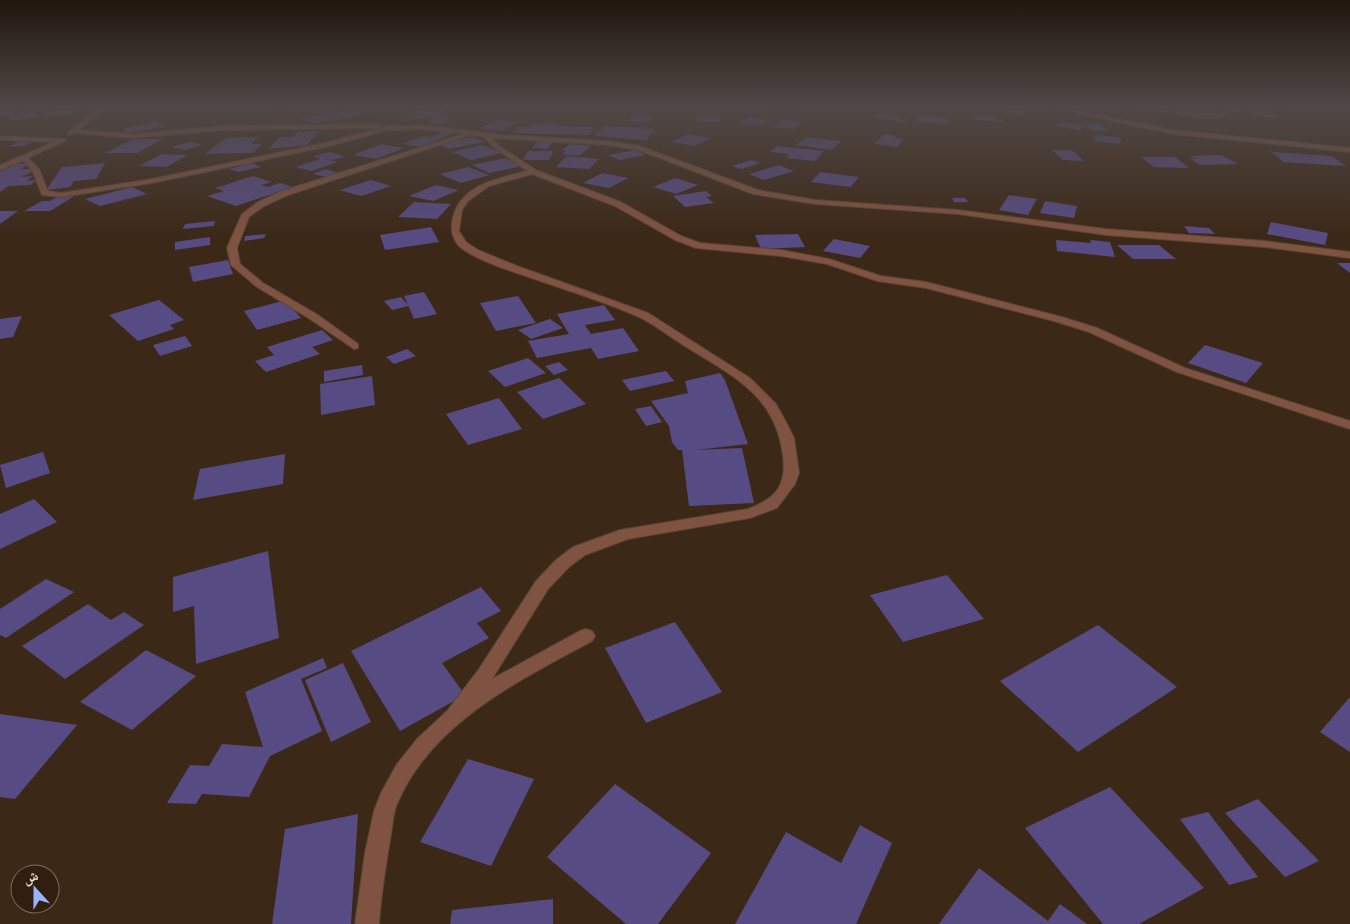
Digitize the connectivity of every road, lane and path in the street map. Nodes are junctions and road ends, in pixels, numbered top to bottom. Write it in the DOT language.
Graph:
graph roads {
  1 [pos="43,149"];
  2 [pos="297,149"];
  3 [pos="421,149"];
  4 [pos="501,149"];
  5 [pos="643,149"];
  6 [pos="24,158"];
  7 [pos="0,168"];
  8 [pos="533,172"];
  9 [pos="1350,254"];
  10 [pos="354,346"];
  11 [pos="1350,425"];
  12 [pos="586,636"];
  13 [pos="454,717"];
  14 [pos="367,924"];
  1 -- 6 [label="street"];
  2 -- 6 [label="street"];
  3 -- 10 [label="street"];
  4 -- 8 [label="street"];
  5 -- 9 [label="street"];
  6 -- 7 [label="street"];
  8 -- 11 [label="street"];
  8 -- 13 [label="street"];
  12 -- 13 [label="street"];
  13 -- 14 [label="street"];
}
